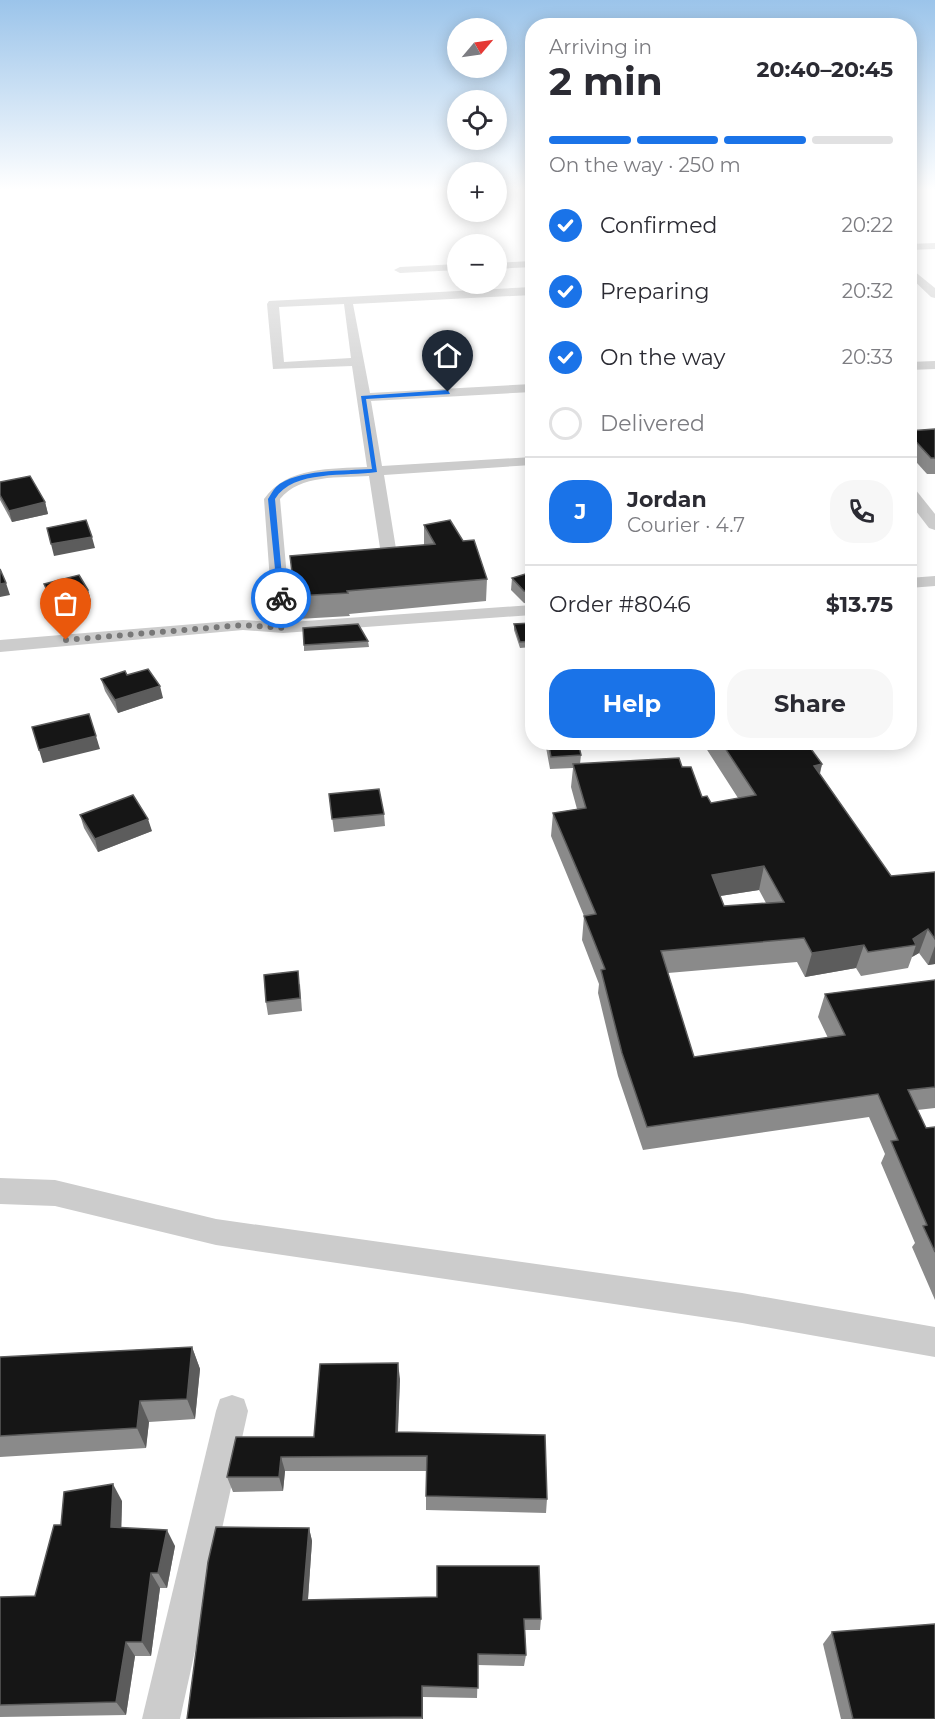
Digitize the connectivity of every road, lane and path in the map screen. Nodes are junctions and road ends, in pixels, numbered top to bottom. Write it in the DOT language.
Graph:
graph roads {
  1 [pos="415,269"];
  2 [pos="400,270"];
  3 [pos="935,272"];
  4 [pos="917,274"];
  5 [pos="917,276"];
  6 [pos="935,278"];
  7 [pos="917,280"];
  8 [pos="525,291"];
  9 [pos="935,294"];
  10 [pos="525,298"];
  11 [pos="349,306"];
  12 [pos="274,307"];
  13 [pos="358,362"];
  14 [pos="935,365"];
  15 [pos="917,366"];
  16 [pos="525,388"];
  17 [pos="363,397"];
  18 [pos="525,461"];
  19 [pos="375,471"];
  20 [pos="917,483"];
  21 [pos="917,502"];
  22 [pos="935,505"];
  23 [pos="935,525"];
  24 [pos="390,561"];
  25 [pos="935,581"];
  26 [pos="917,582"];
  27 [pos="525,611"];
  28 [pos="283,628"];
  29 [pos="0,646"];
  30 [pos="0,1191"];
  31 [pos="935,1342"];
  32 [pos="232,1411"];
  33 [pos="160,1719"];
  1 -- 2 [label="street"];
  3 -- 4 [label="street"];
  5 -- 6 [label="street"];
  7 -- 9 [label="street"];
  8 -- 12 [label="street"];
  10 -- 11 [label="street"];
  11 -- 12 [label="street"];
  11 -- 13 [label="street"];
  12 -- 13 [label="street"];
  13 -- 17 [label="street"];
  14 -- 15 [label="street"];
  16 -- 17 [label="street"];
  17 -- 19 [label="street"];
  18 -- 19 [label="street"];
  19 -- 24 [label="street"];
  19 -- 28 [label="street"];
  20 -- 22 [label="street"];
  21 -- 23 [label="street"];
  25 -- 26 [label="street"];
  27 -- 28 [label="street"];
  28 -- 29 [label="street"];
  30 -- 31 [label="street"];
  32 -- 33 [label="street"];
}
